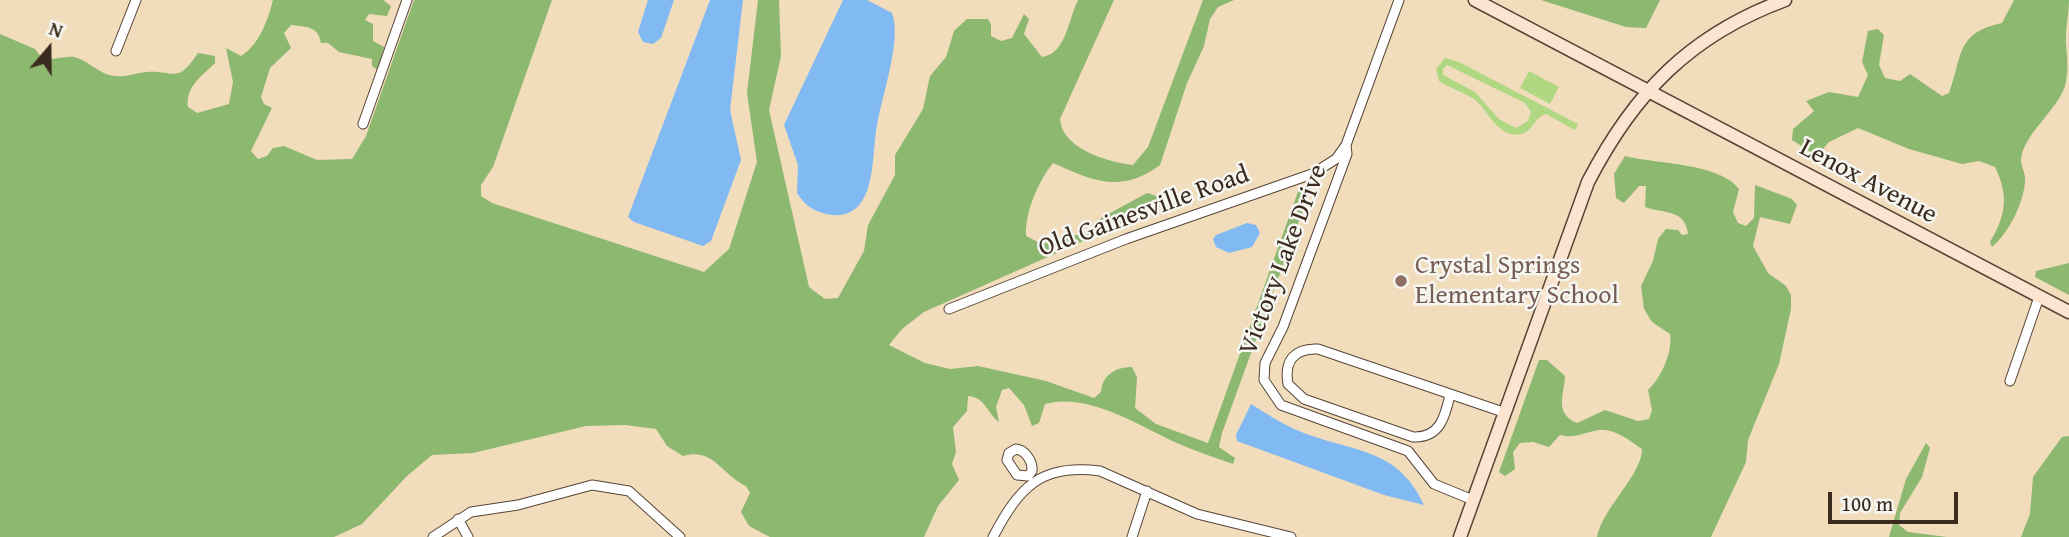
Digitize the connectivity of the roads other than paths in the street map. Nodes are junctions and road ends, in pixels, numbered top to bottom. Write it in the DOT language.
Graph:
graph roads {
  1 [pos="136,0"];
  2 [pos="407,0"];
  3 [pos="1399,0"];
  4 [pos="1475,0"];
  5 [pos="1784,0"];
  6 [pos="116,51"];
  7 [pos="1646,92"];
  8 [pos="363,124"];
  9 [pos="1346,145"];
  10 [pos="2039,296"];
  11 [pos="949,309"];
  12 [pos="2069,312"];
  13 [pos="2010,381"];
  14 [pos="1450,395"];
  15 [pos="1503,412"];
  16 [pos="1147,491"];
  17 [pos="1473,500"];
  18 [pos="458,519"];
  19 [pos="1252,534"];
  20 [pos="433,537"];
  21 [pos="468,537"];
  22 [pos="680,537"];
  23 [pos="993,537"];
  24 [pos="1132,537"];
  25 [pos="1292,537"];
  26 [pos="1461,537"];
  1 -- 6 [label="street"];
  2 -- 8 [label="street"];
  3 -- 9 [label="street, Victory Lake Drive"];
  4 -- 7 [label="street, Lenox Avenue"];
  5 -- 7 [label="street"];
  7 -- 10 [label="street, Lenox Avenue"];
  7 -- 15 [label="street"];
  9 -- 11 [label="street, Old Gainesville Road"];
  9 -- 17 [label="street, Victory Lake Drive"];
  10 -- 12 [label="street, Lenox Avenue"];
  10 -- 13 [label="street"];
  14 -- 14 [label="street"];
  14 -- 15 [label="street"];
  15 -- 17 [label="street"];
  16 -- 19 [label="street"];
  16 -- 23 [label="street"];
  16 -- 24 [label="street"];
  17 -- 26 [label="street"];
  18 -- 20 [label="street"];
  18 -- 21 [label="street"];
  18 -- 22 [label="street"];
  19 -- 25 [label="street"];
}
